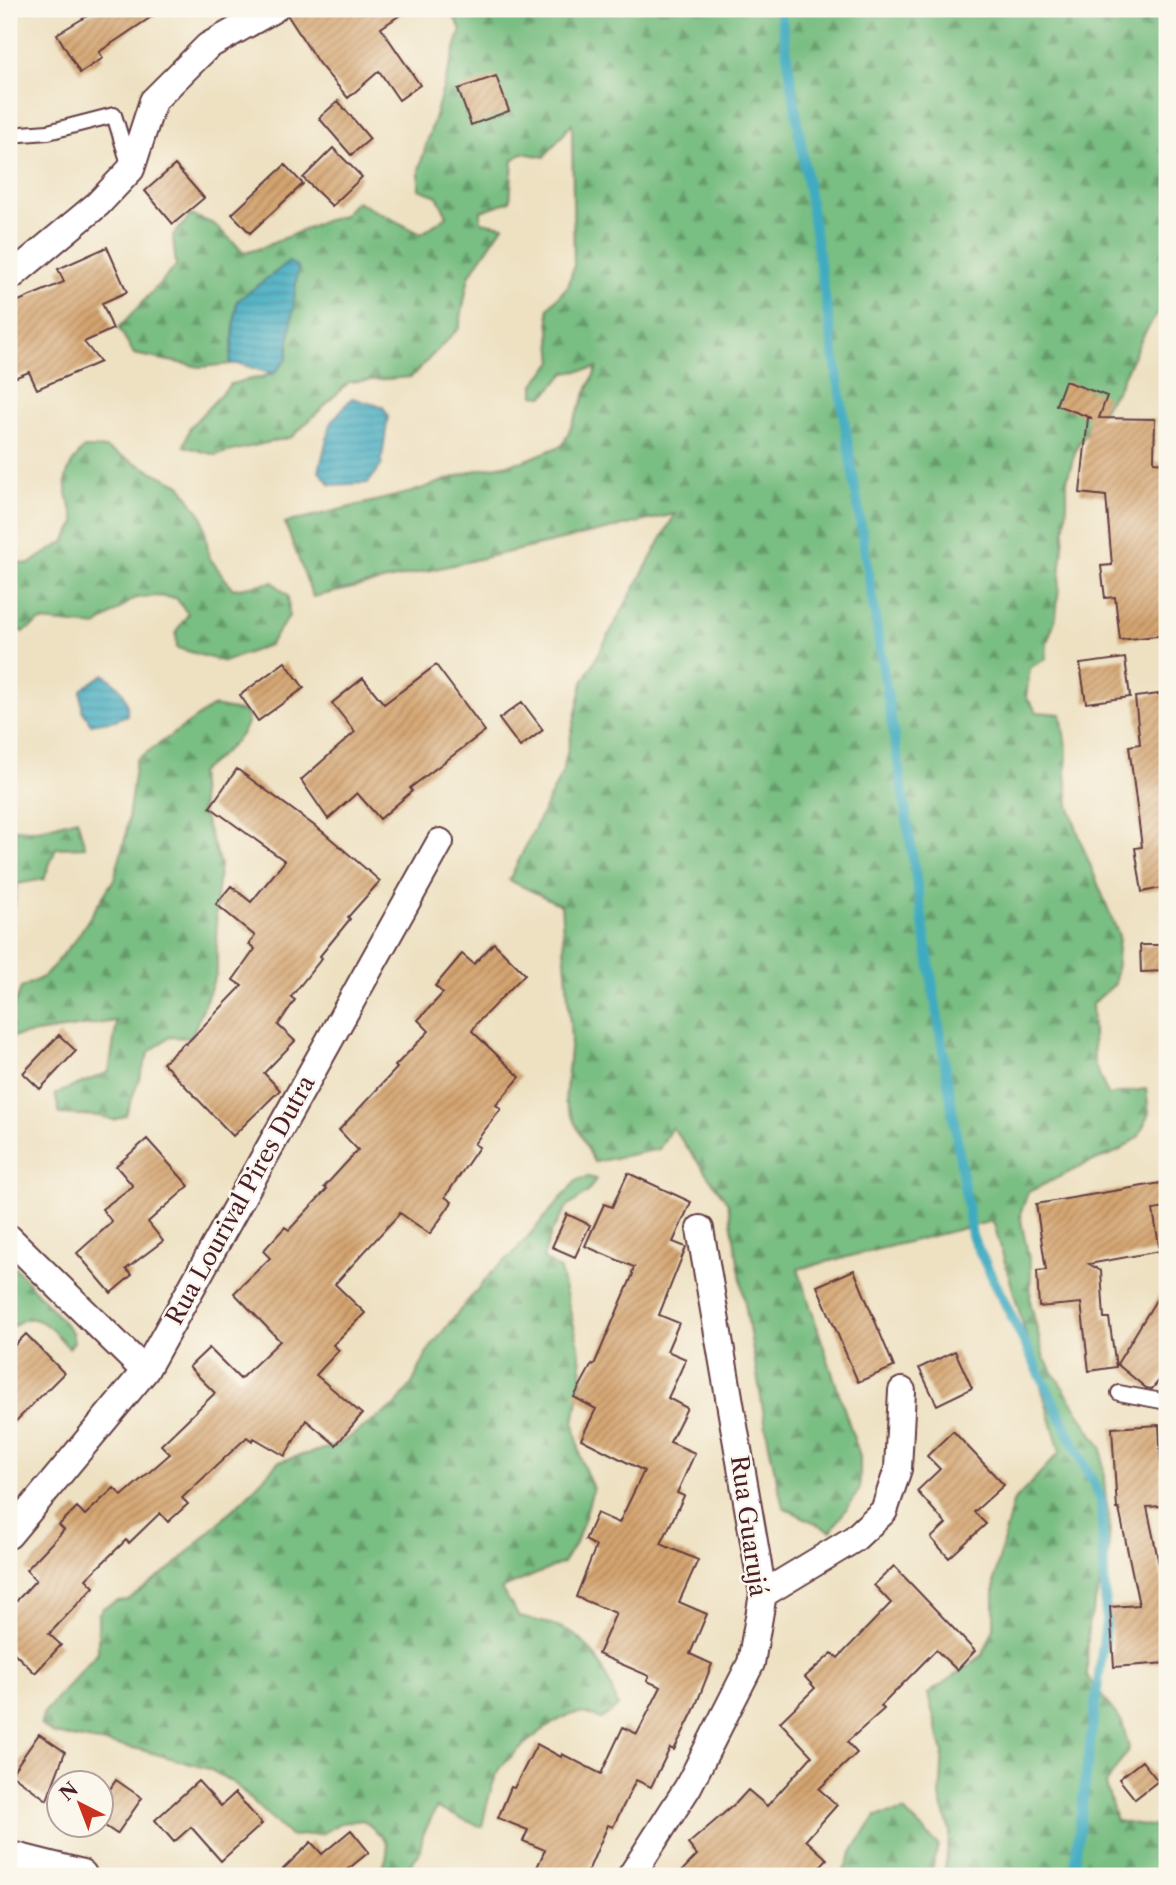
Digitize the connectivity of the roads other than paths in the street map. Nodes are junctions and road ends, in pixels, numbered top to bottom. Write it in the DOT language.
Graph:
graph roads {
  1 [pos="274,9"];
  2 [pos="9,135"];
  3 [pos="131,169"];
  4 [pos="9,278"];
  5 [pos="440,842"];
  6 [pos="700,1229"];
  7 [pos="9,1238"];
  8 [pos="145,1371"];
  9 [pos="902,1391"];
  10 [pos="1119,1393"];
  11 [pos="1167,1402"];
  12 [pos="9,1535"];
  13 [pos="762,1594"];
  14 [pos="9,1858"];
  15 [pos="80,1876"];
  16 [pos="631,1876"];
  1 -- 3 [label="street"];
  2 -- 3 [label="lane"];
  3 -- 4 [label="street"];
  5 -- 8 [label="street, Rua Lourival Pires Dutra"];
  6 -- 13 [label="street, Rua Guarujá"];
  7 -- 8 [label="street"];
  8 -- 12 [label="street, Rua Lourival Pires Dutra"];
  9 -- 13 [label="street"];
  10 -- 11 [label="lane"];
  13 -- 16 [label="street, Rua Guarujá"];
  14 -- 15 [label="street"];
}
